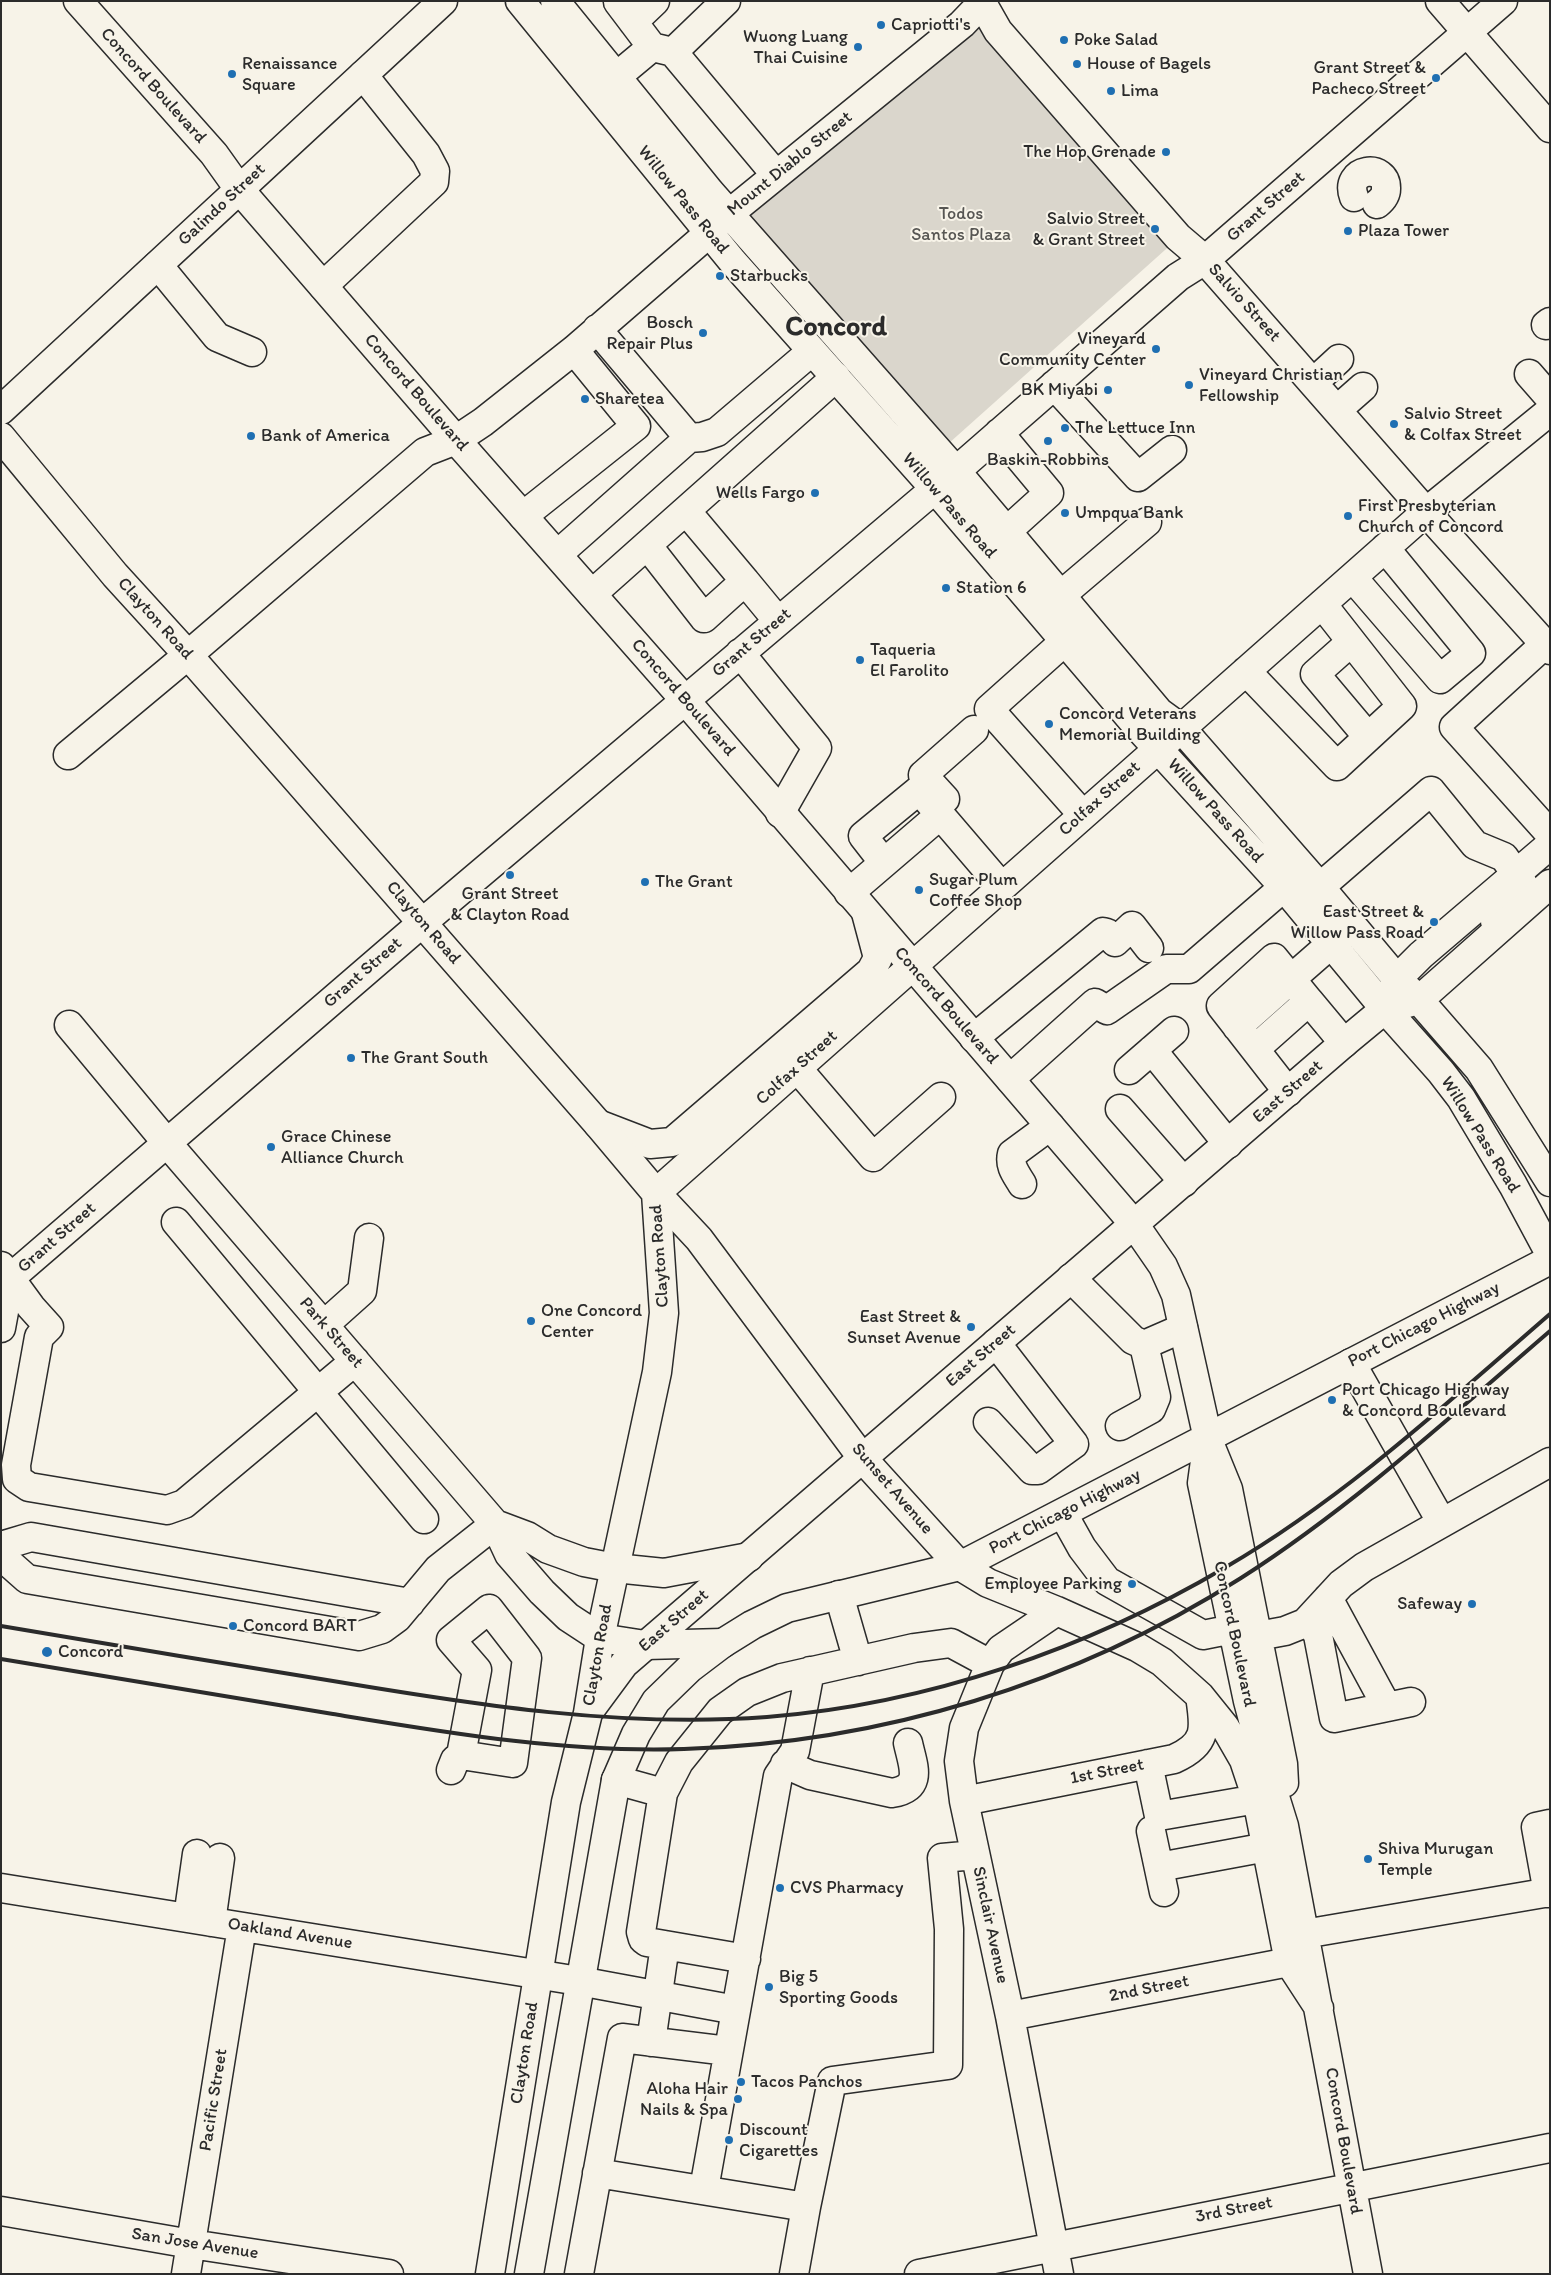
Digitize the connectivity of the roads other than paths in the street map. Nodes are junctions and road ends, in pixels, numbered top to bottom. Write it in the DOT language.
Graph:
graph roads {
  1 [pos="78,1"];
  2 [pos="443,1"];
  3 [pos="520,1"];
  4 [pos="555,1"];
  5 [pos="655,1"];
  6 [pos="726,1"];
  7 [pos="1440,1"];
  8 [pos="1503,1"];
  9 [pos="982,2"];
  10 [pos="625,12"];
  11 [pos="1467,32"];
  12 [pos="663,49"];
  13 [pos="363,75"];
  14 [pos="616,76"];
  15 [pos="1550,128"];
  16 [pos="1342,141"];
  17 [pos="776,175"];
  18 [pos="239,189"];
  19 [pos="1365,200"];
  20 [pos="719,222"];
  21 [pos="1205,260"];
  22 [pos="158,265"];
  23 [pos="323,286"];
  24 [pos="598,329"];
  25 [pos="574,350"];
  26 [pos="812,351"];
  27 [pos="252,352"];
  28 [pos="1540,372"];
  29 [pos="836,378"];
  30 [pos="1054,385"];
  31 [pos="1325,395"];
  32 [pos="1550,398"];
  33 [pos="1,410"];
  34 [pos="1550,411"];
  35 [pos="999,433"];
  36 [pos="1,437"];
  37 [pos="689,438"];
  38 [pos="456,440"];
  39 [pos="1172,450"];
  40 [pos="946,480"];
  41 [pos="687,512"];
  42 [pos="1426,512"];
  43 [pos="523,516"];
  44 [pos="1148,522"];
  45 [pos="1007,531"];
  46 [pos="647,546"];
  47 [pos="1385,548"];
  48 [pos="558,554"];
  49 [pos="1353,578"];
  50 [pos="745,581"];
  51 [pos="592,594"];
  52 [pos="1060,596"];
  53 [pos="1322,604"];
  54 [pos="778,621"];
  55 [pos="1065,641"];
  56 [pos="1351,642"];
  57 [pos="1547,647"];
  58 [pos="740,653"];
  59 [pos="188,655"];
  60 [pos="1246,671"];
  61 [pos="684,699"];
  62 [pos="1181,728"];
  63 [pos="974,730"];
  64 [pos="1368,737"];
  65 [pos="1158,747"];
  66 [pos="68,755"];
  67 [pos="780,813"];
  68 [pos="1083,815"];
  69 [pos="1550,834"];
  70 [pos="1550,845"];
  71 [pos="1516,872"];
  72 [pos="1008,881"];
  73 [pos="1550,884"];
  74 [pos="1284,887"];
  75 [pos="1320,887"];
  76 [pos="857,903"];
  77 [pos="422,923"];
  78 [pos="1493,933"];
  79 [pos="1331,944"];
  80 [pos="1149,948"];
  81 [pos="912,966"];
  82 [pos="1291,979"];
  83 [pos="1397,979"];
  84 [pos="1419,1000"];
  85 [pos="1309,1001"];
  86 [pos="1385,1009"];
  87 [pos="69,1025"];
  88 [pos="1174,1031"];
  89 [pos="974,1038"];
  90 [pos="1344,1043"];
  91 [pos="1255,1049"];
  92 [pos="1152,1050"];
  93 [pos="797,1068"];
  94 [pos="1129,1070"];
  95 [pos="1010,1079"];
  96 [pos="1288,1092"];
  97 [pos="942,1097"];
  98 [pos="1120,1109"];
  99 [pos="598,1124"];
  100 [pos="1050,1126"];
  101 [pos="167,1143"];
  102 [pos="1228,1144"];
  103 [pos="1184,1182"];
  104 [pos="1550,1182"];
  105 [pos="1022,1184"];
  106 [pos="656,1194"];
  107 [pos="176,1222"];
  108 [pos="1134,1224"];
  109 [pos="369,1238"];
  110 [pos="1550,1254"];
  111 [pos="1550,1260"];
  112 [pos="4,1277"];
  113 [pos="1071,1278"];
  114 [pos="324,1325"];
  115 [pos="1,1328"];
  116 [pos="1183,1328"];
  117 [pos="996,1343"];
  118 [pos="1144,1344"];
  119 [pos="355,1361"];
  120 [pos="1351,1363"];
  121 [pos="319,1391"];
  122 [pos="988,1422"];
  123 [pos="1120,1426"];
  124 [pos="1208,1439"];
  125 [pos="863,1459"];
  126 [pos="1550,1462"];
  127 [pos="1063,1514"];
  128 [pos="424,1519"];
  129 [pos="1442,1523"];
  130 [pos="495,1524"];
  131 [pos="1,1546"];
  132 [pos="1,1556"];
  133 [pos="749,1557"];
  134 [pos="960,1566"];
  135 [pos="615,1568"];
  136 [pos="840,1595"];
  137 [pos="1328,1598"];
  138 [pos="410,1603"];
  139 [pos="1057,1611"];
  140 [pos="1308,1620"];
  141 [pos="1245,1633"];
  142 [pos="600,1638"];
  143 [pos="723,1643"];
  144 [pos="645,1646"];
  145 [pos="858,1661"];
  146 [pos="990,1664"];
  147 [pos="810,1672"];
  148 [pos="1200,1696"];
  149 [pos="588,1713"];
  150 [pos="908,1743"];
  151 [pos="456,1762"];
  152 [pos="785,1764"];
  153 [pos="1148,1764"];
  154 [pos="616,1780"];
  155 [pos="663,1793"];
  156 [pos="1257,1799"];
  157 [pos="964,1801"];
  158 [pos="1543,1826"];
  159 [pos="1151,1831"];
  160 [pos="1267,1847"];
  161 [pos="975,1855"];
  162 [pos="208,1856"];
  163 [pos="1,1888"];
  164 [pos="1549,1892"];
  165 [pos="199,1920"];
  166 [pos="242,1927"];
  167 [pos="1304,1934"];
  168 [pos="665,1945"];
  169 [pos="746,1959"];
  170 [pos="1289,1962"];
  171 [pos="537,1975"];
  172 [pos="579,1981"];
  173 [pos="657,1996"];
  174 [pos="1319,2008"];
  175 [pos="736,2010"];
  176 [pos="1010,2016"];
  177 [pos="651,2042"];
  178 [pos="728,2051"];
  179 [pos="1550,2148"];
  180 [pos="596,2172"];
  181 [pos="1352,2187"];
  182 [pos="704,2189"];
  183 [pos="806,2207"];
  184 [pos="1,2211"];
  185 [pos="191,2244"];
  186 [pos="1054,2246"];
  187 [pos="186,2274"];
  188 [pos="389,2274"];
  189 [pos="490,2274"];
  190 [pos="529,2274"];
  191 [pos="579,2274"];
  192 [pos="794,2274"];
  193 [pos="919,2274"];
  194 [pos="1058,2274"];
  195 [pos="1368,2274"];
  1 -- 18 [label="street, Concord Boulevard"];
  2 -- 13 [label="street, Galindo Street"];
  3 -- 20 [label="street, Willow Pass Road"];
  4 -- 14 [label="street, Willow Pass Road"];
  5 -- 10 [label="street"];
  6 -- 12 [label="street"];
  7 -- 11 [label="street"];
  8 -- 11 [label="street, Grant Street"];
  9 -- 17 [label="street, Mount Diablo Street"];
  9 -- 21 [label="street, Salvio Street"];
  10 -- 12 [label="street"];
  11 -- 15 [label="street"];
  11 -- 16 [label="street, Grant Street"];
  12 -- 14 [label="street"];
  12 -- 17 [label="street"];
  13 -- 18 [label="street, Galindo Street"];
  13 -- 23 [label="street"];
  14 -- 20 [label="street, Willow Pass Road"];
  16 -- 19 [label="street"];
  16 -- 21 [label="street, Grant Street"];
  17 -- 20 [label="street, Mount Diablo Street"];
  18 -- 22 [label="street, Galindo Street"];
  18 -- 23 [label="street, Concord Boulevard"];
  20 -- 24 [label="street, Mount Diablo Street"];
  20 -- 26 [label="street, Willow Pass Road"];
  20 -- 40 [label="street, Willow Pass Road"];
  21 -- 30 [label="street, Grant Street"];
  21 -- 31 [label="street, Salvio Street"];
  22 -- 27 [label="street"];
  22 -- 33 [label="street, Galindo Street"];
  23 -- 38 [label="street, Concord Boulevard"];
  24 -- 25 [label="street, Mount Diablo Street"];
  24 -- 37 [label="street"];
  25 -- 38 [label="street, Mount Diablo Street"];
  25 -- 43 [label="street"];
  26 -- 29 [label="street, Willow Pass Road"];
  26 -- 37 [label="street"];
  28 -- 32 [label="street"];
  29 -- 40 [label="street, Willow Pass Road"];
  29 -- 41 [label="street"];
  30 -- 35 [label="street, Grant Street"];
  30 -- 39 [label="street"];
  31 -- 31 [label="street"];
  31 -- 42 [label="street, Salvio Street"];
  34 -- 42 [label="street, Colfax Street"];
  35 -- 40 [label="street, Grant Street"];
  35 -- 45 [label="street"];
  36 -- 59 [label="street, Clayton Road"];
  37 -- 48 [label="street"];
  38 -- 43 [label="street, Concord Boulevard"];
  38 -- 59 [label="street, Mount Diablo Street"];
  40 -- 45 [label="street, Willow Pass Road"];
  40 -- 54 [label="street, Grant Street"];
  40 -- 55 [label="street, Willow Pass Road"];
  41 -- 46 [label="street"];
  41 -- 50 [label="street"];
  42 -- 47 [label="street, Colfax Street"];
  42 -- 57 [label="street, Salvio Street"];
  43 -- 48 [label="street, Concord Boulevard"];
  44 -- 52 [label="street"];
  45 -- 52 [label="street, Willow Pass Road"];
  46 -- 50 [label="street"];
  46 -- 51 [label="street"];
  47 -- 49 [label="street, Colfax Street"];
  47 -- 49 [label="street"];
  48 -- 51 [label="street, Concord Boulevard"];
  49 -- 53 [label="street, Colfax Street"];
  50 -- 54 [label="street"];
  51 -- 61 [label="street, Concord Boulevard"];
  52 -- 62 [label="street, Willow Pass Road"];
  53 -- 56 [label="street"];
  53 -- 60 [label="street, Colfax Street"];
  54 -- 58 [label="street, Grant Street"];
  55 -- 65 [label="street, Willow Pass Road"];
  55 -- 68 [label="street"];
  56 -- 64 [label="street"];
  56 -- 64 [label="street"];
  57 -- 69 [label="street"];
  58 -- 61 [label="street, Grant Street"];
  58 -- 67 [label="street"];
  59 -- 66 [label="street, Mount Diablo Street"];
  59 -- 77 [label="street, Clayton Road"];
  60 -- 62 [label="street, Colfax Street"];
  60 -- 64 [label="street"];
  61 -- 67 [label="street, Concord Boulevard"];
  61 -- 77 [label="street, Grant Street"];
  62 -- 65 [label="street, Colfax Street"];
  62 -- 75 [label="street, Willow Pass Road"];
  63 -- 72 [label="street"];
  65 -- 68 [label="street, Colfax Street"];
  65 -- 74 [label="street, Willow Pass Road"];
  67 -- 76 [label="street, Concord Boulevard"];
  68 -- 72 [label="street, Colfax Street"];
  70 -- 71 [label="street, East Street"];
  71 -- 75 [label="street"];
  71 -- 78 [label="street"];
  71 -- 83 [label="street, East Street"];
  72 -- 76 [label="street"];
  72 -- 81 [label="street, Colfax Street"];
  73 -- 78 [label="street, East Street"];
  74 -- 79 [label="street, Willow Pass Road"];
  74 -- 95 [label="street"];
  75 -- 83 [label="street, Willow Pass Road"];
  76 -- 81 [label="street, Concord Boulevard"];
  76 -- 99 [label="street, Colfax Street"];
  77 -- 99 [label="street, Clayton Road"];
  77 -- 101 [label="street, Grant Street"];
  78 -- 84 [label="street, East Street"];
  79 -- 82 [label="street"];
  79 -- 86 [label="street, Willow Pass Road"];
  80 -- 89 [label="street"];
  81 -- 89 [label="street, Concord Boulevard"];
  81 -- 93 [label="street, Colfax Street"];
  82 -- 85 [label="street"];
  82 -- 91 [label="street"];
  83 -- 84 [label="street, Willow Pass Road"];
  83 -- 86 [label="street, East Street"];
  84 -- 86 [label="street, East Street"];
  84 -- 104 [label="street, Willow Pass Road"];
  85 -- 90 [label="street"];
  85 -- 91 [label="street"];
  86 -- 90 [label="street, East Street"];
  86 -- 110 [label="street, Willow Pass Road"];
  87 -- 101 [label="street, Park Street"];
  88 -- 92 [label="street"];
  89 -- 95 [label="street, Concord Boulevard"];
  90 -- 96 [label="street, East Street"];
  91 -- 96 [label="street"];
  92 -- 94 [label="street"];
  92 -- 102 [label="street"];
  93 -- 97 [label="street"];
  93 -- 106 [label="street, Colfax Street"];
  95 -- 100 [label="street, Concord Boulevard"];
  96 -- 102 [label="street, East Street"];
  98 -- 103 [label="street"];
  99 -- 106 [label="street, Clayton Road"];
  100 -- 105 [label="street"];
  100 -- 108 [label="street, Concord Boulevard"];
  101 -- 112 [label="street, Grant Street"];
  101 -- 114 [label="street, Park Street"];
  102 -- 103 [label="street, East Street"];
  103 -- 108 [label="street, East Street"];
  106 -- 125 [label="street, Sunset Avenue"];
  106 -- 135 [label="street, Clayton Road"];
  107 -- 121 [label="street"];
  108 -- 113 [label="street, East Street"];
  108 -- 116 [label="street, Concord Boulevard"];
  109 -- 114 [label="street"];
  111 -- 120 [label="street, Port Chicago Highway"];
  112 -- 115 [label="street"];
  112 -- 121 [label="street"];
  113 -- 117 [label="street, East Street"];
  113 -- 118 [label="street"];
  114 -- 119 [label="street, Park Street"];
  116 -- 118 [label="street"];
  116 -- 124 [label="street, Concord Boulevard"];
  117 -- 122 [label="street"];
  117 -- 125 [label="street, East Street"];
  118 -- 123 [label="street"];
  119 -- 121 [label="street"];
  119 -- 130 [label="street, Park Street"];
  120 -- 124 [label="street, Port Chicago Highway"];
  120 -- 129 [label="street"];
  121 -- 128 [label="street"];
  124 -- 127 [label="street, Port Chicago Highway"];
  124 -- 141 [label="street, Concord Boulevard"];
  125 -- 133 [label="street, East Street"];
  125 -- 134 [label="street, Sunset Avenue"];
  126 -- 129 [label="street"];
  127 -- 134 [label="street, Port Chicago Highway"];
  127 -- 141 [label="street"];
  129 -- 137 [label="street"];
  130 -- 135 [label="street, Park Street"];
  130 -- 138 [label="street"];
  130 -- 142 [label="street, Park Street"];
  131 -- 138 [label="street"];
  132 -- 138 [label="street"];
  133 -- 135 [label="street, Park Street"];
  133 -- 144 [label="street, East Street"];
  134 -- 136 [label="street, Port Chicago Highway"];
  134 -- 139 [label="street, Sunset Avenue"];
  135 -- 142 [label="street, Clayton Road"];
  136 -- 143 [label="street, Port Chicago Highway"];
  136 -- 145 [label="street"];
  137 -- 140 [label="street"];
  137 -- 140 [label="street"];
  139 -- 146 [label="street, Sinclair Avenue"];
  139 -- 148 [label="street, Sunset Avenue"];
  140 -- 141 [label="street"];
  141 -- 167 [label="street, Concord Boulevard"];
  142 -- 144 [label="street, Park Street"];
  142 -- 149 [label="street, Clayton Road"];
  143 -- 144 [label="street, Park Street"];
  143 -- 154 [label="street, Port Chicago Highway"];
  144 -- 149 [label="street, East Street"];
  145 -- 146 [label="street"];
  145 -- 147 [label="street"];
  146 -- 157 [label="street, Sinclair Avenue"];
  147 -- 152 [label="street"];
  147 -- 155 [label="street"];
  148 -- 153 [label="street, 1st Street"];
  148 -- 156 [label="street, Concord Boulevard"];
  149 -- 171 [label="street, Clayton Road"];
  150 -- 152 [label="street"];
  151 -- 151 [label="street"];
  152 -- 169 [label="street"];
  153 -- 156 [label="street"];
  153 -- 157 [label="street, 1st Street"];
  154 -- 155 [label="street"];
  154 -- 172 [label="street"];
  155 -- 168 [label="street"];
  156 -- 160 [label="street, Concord Boulevard"];
  157 -- 161 [label="street, Sinclair Avenue"];
  158 -- 164 [label="street"];
  159 -- 160 [label="street"];
  160 -- 170 [label="street, Concord Boulevard"];
  161 -- 176 [label="street, Sinclair Avenue"];
  161 -- 183 [label="street"];
  162 -- 165 [label="street"];
  163 -- 165 [label="street, Oakland Avenue"];
  164 -- 167 [label="street"];
  165 -- 166 [label="street, Oakland Avenue"];
  166 -- 171 [label="street, Oakland Avenue"];
  166 -- 185 [label="street, Pacific Street"];
  167 -- 174 [label="street, Concord Boulevard"];
  168 -- 169 [label="street"];
  168 -- 173 [label="street"];
  169 -- 175 [label="street"];
  170 -- 174 [label="street, Concord Boulevard"];
  170 -- 176 [label="street, 2nd Street"];
  171 -- 172 [label="street, Oakland Avenue"];
  171 -- 189 [label="street, Clayton Road"];
  172 -- 173 [label="street, Oakland Avenue"];
  172 -- 190 [label="street"];
  173 -- 175 [label="street, Oakland Avenue"];
  173 -- 177 [label="street"];
  174 -- 181 [label="street, Concord Boulevard"];
  175 -- 178 [label="street"];
  176 -- 186 [label="street, Sinclair Avenue"];
  177 -- 178 [label="street"];
  177 -- 180 [label="street"];
  178 -- 182 [label="street"];
  179 -- 181 [label="street, 3rd Street"];
  180 -- 182 [label="street"];
  180 -- 191 [label="street"];
  181 -- 186 [label="street, 3rd Street"];
  181 -- 195 [label="street, Concord Boulevard"];
  182 -- 183 [label="street"];
  183 -- 192 [label="street"];
  184 -- 185 [label="street, San Jose Avenue"];
  185 -- 187 [label="street, Pacific Street"];
  185 -- 188 [label="street, San Jose Avenue"];
  186 -- 193 [label="street, 3rd Street"];
  186 -- 194 [label="street, Sinclair Avenue"];
}
